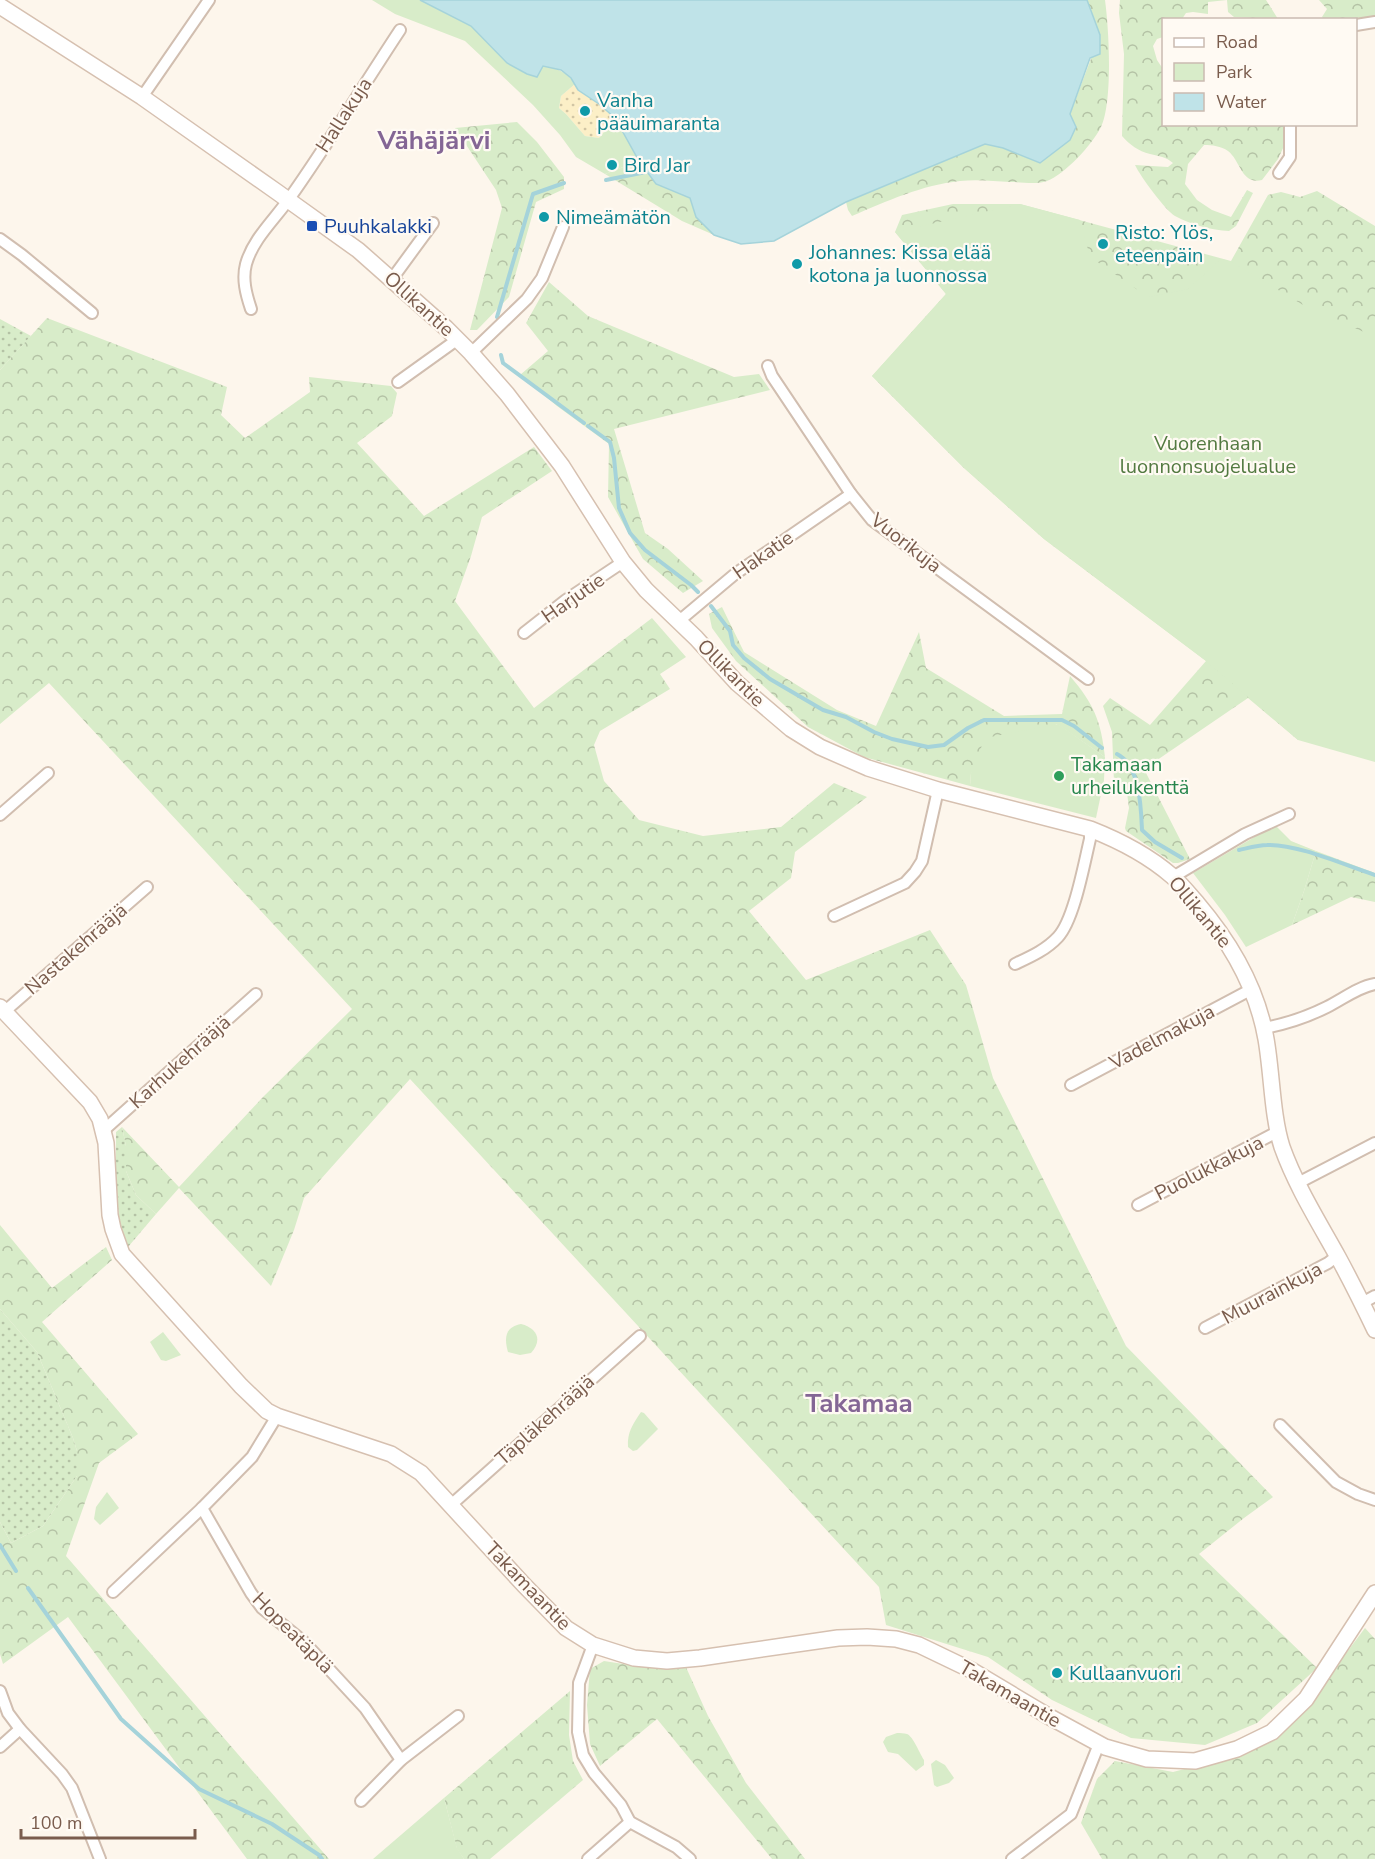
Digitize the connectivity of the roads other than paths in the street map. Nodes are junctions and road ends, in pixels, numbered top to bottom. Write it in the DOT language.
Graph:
graph roads {
  1 [pos="209,0"];
  2 [pos="4,4"];
  3 [pos="1375,22"];
  4 [pos="1357,25"];
  5 [pos="400,30"];
  6 [pos="142,97"];
  7 [pos="1290,126"];
  8 [pos="1279,173"];
  9 [pos="288,200"];
  10 [pos="434,223"];
  11 [pos="563,227"];
  12 [pos="0,239"];
  13 [pos="392,279"];
  14 [pos="251,309"];
  15 [pos="92,313"];
  16 [pos="458,339"];
  17 [pos="471,353"];
  18 [pos="768,366"];
  19 [pos="398,382"];
  20 [pos="851,494"];
  21 [pos="622,562"];
  22 [pos="679,621"];
  23 [pos="524,633"];
  24 [pos="1088,679"];
  25 [pos="48,772"];
  26 [pos="938,790"];
  27 [pos="1289,814"];
  28 [pos="0,815"];
  29 [pos="1090,829"];
  30 [pos="1173,877"];
  31 [pos="147,887"];
  32 [pos="834,916"];
  33 [pos="1015,964"];
  34 [pos="1375,984"];
  35 [pos="1252,989"];
  36 [pos="256,994"];
  37 [pos="2,1009"];
  38 [pos="1263,1028"];
  39 [pos="1071,1085"];
  40 [pos="104,1130"];
  41 [pos="1279,1131"];
  42 [pos="1375,1143"];
  43 [pos="1298,1183"];
  44 [pos="1138,1205"];
  45 [pos="1337,1256"];
  46 [pos="1368,1300"];
  47 [pos="1205,1328"];
  48 [pos="1375,1330"];
  49 [pos="640,1336"];
  50 [pos="277,1416"];
  51 [pos="1280,1425"];
  52 [pos="1375,1500"];
  53 [pos="451,1505"];
  54 [pos="202,1508"];
  55 [pos="113,1592"];
  56 [pos="1375,1593"];
  57 [pos="593,1645"];
  58 [pos="0,1691"];
  59 [pos="458,1716"];
  60 [pos="20,1729"];
  61 [pos="1099,1744"];
  62 [pos="0,1747"];
  63 [pos="401,1760"];
  64 [pos="361,1801"];
  65 [pos="630,1822"];
  66 [pos="100,1859"];
  67 [pos="588,1859"];
  68 [pos="690,1859"];
  69 [pos="1012,1859"];
  1 -- 6 [label="street"];
  2 -- 6 [label="street, Ollikantie"];
  3 -- 4 [label="street"];
  5 -- 9 [label="street, Hallakuja"];
  6 -- 9 [label="street, Ollikantie"];
  7 -- 8 [label="street"];
  9 -- 13 [label="street, Ollikantie"];
  9 -- 14 [label="street, Hallakuja"];
  10 -- 13 [label="street"];
  11 -- 17 [label="street"];
  12 -- 15 [label="street"];
  13 -- 16 [label="street, Ollikantie"];
  16 -- 17 [label="street, Ollikantie"];
  16 -- 19 [label="street"];
  17 -- 21 [label="street, Ollikantie"];
  18 -- 20 [label="street, Vuorikuja"];
  20 -- 22 [label="street, Hakatie"];
  20 -- 24 [label="street, Vuorikuja"];
  21 -- 22 [label="street, Ollikantie"];
  21 -- 23 [label="street, Harjutie"];
  22 -- 26 [label="street, Ollikantie"];
  25 -- 28 [label="street"];
  26 -- 29 [label="street, Ollikantie"];
  26 -- 32 [label="street"];
  27 -- 30 [label="street"];
  29 -- 30 [label="street, Ollikantie"];
  29 -- 33 [label="street"];
  30 -- 35 [label="street, Ollikantie"];
  31 -- 37 [label="street, Nastakehrääjä"];
  34 -- 38 [label="street"];
  35 -- 38 [label="street, Ollikantie"];
  35 -- 39 [label="street, Vadelmakuja"];
  36 -- 40 [label="street, Karhukehrääjä"];
  37 -- 40 [label="street, Takamaantie"];
  38 -- 41 [label="street, Ollikantie"];
  40 -- 50 [label="street, Takamaantie"];
  41 -- 43 [label="street, Ollikantie"];
  41 -- 44 [label="street, Puolukkakuja"];
  42 -- 43 [label="street"];
  43 -- 45 [label="street, Ollikantie"];
  45 -- 46 [label="street, Ollikantie"];
  45 -- 47 [label="street, Muurainkuja"];
  46 -- 48 [label="street, Ollikantie"];
  49 -- 53 [label="street, Täpläkehrääjä"];
  50 -- 53 [label="street, Takamaantie"];
  50 -- 54 [label="street"];
  51 -- 52 [label="street"];
  53 -- 57 [label="street, Takamaantie"];
  54 -- 55 [label="street"];
  54 -- 63 [label="street, Hopeatäplä"];
  56 -- 61 [label="street, Takamaantie"];
  57 -- 61 [label="street, Takamaantie"];
  57 -- 65 [label="street"];
  58 -- 60 [label="street"];
  59 -- 63 [label="street"];
  60 -- 62 [label="street"];
  60 -- 66 [label="street"];
  61 -- 69 [label="street"];
  63 -- 64 [label="street"];
  65 -- 67 [label="street"];
  65 -- 68 [label="street"];
}
